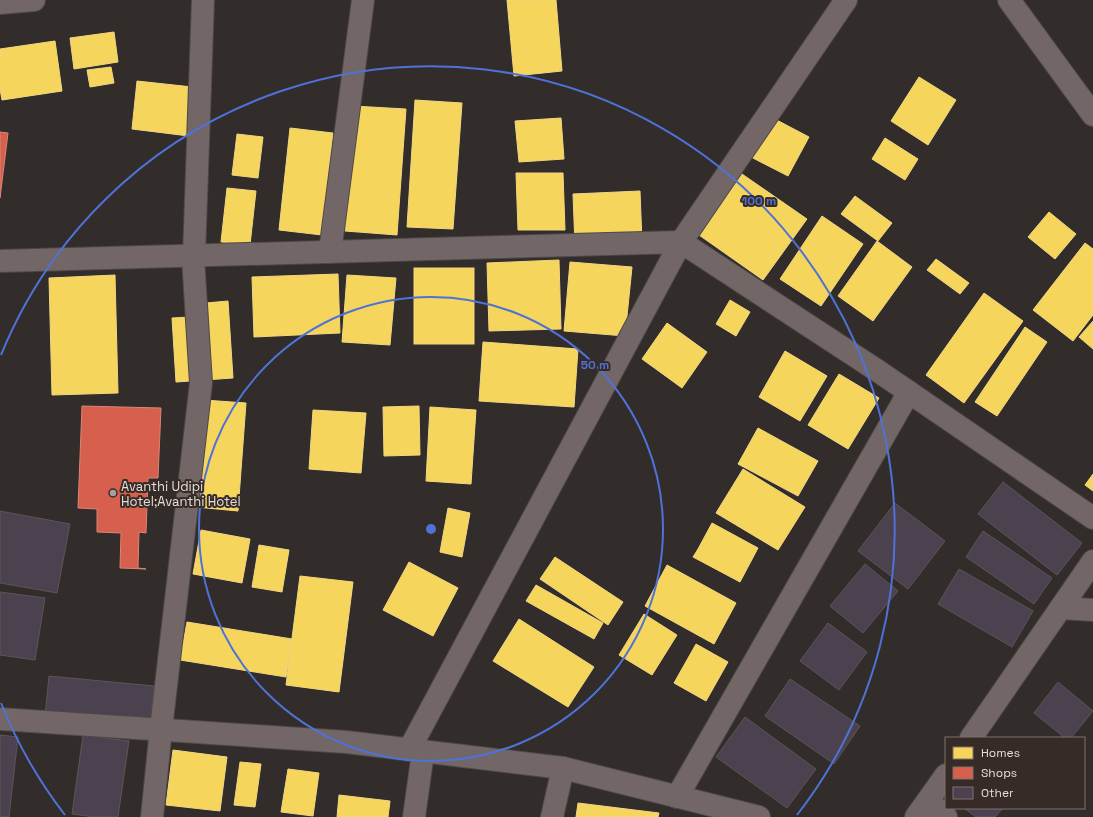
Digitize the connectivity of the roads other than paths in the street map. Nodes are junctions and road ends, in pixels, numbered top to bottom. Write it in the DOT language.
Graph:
graph roads {
  1 [pos="34,0"];
  2 [pos="203,0"];
  3 [pos="363,0"];
  4 [pos="846,0"];
  5 [pos="1009,0"];
  6 [pos="0,3"];
  7 [pos="1093,115"];
  8 [pos="681,242"];
  9 [pos="330,252"];
  10 [pos="194,256"];
  11 [pos="0,261"];
  12 [pos="909,392"];
  13 [pos="1093,518"];
  14 [pos="1093,561"];
  15 [pos="1061,608"];
  16 [pos="1093,610"];
  17 [pos="0,719"];
  18 [pos="161,729"];
  19 [pos="972,737"];
  20 [pos="416,751"];
  21 [pos="562,768"];
  22 [pos="945,776"];
  23 [pos="677,797"];
  24 [pos="922,809"];
  25 [pos="152,817"];
  26 [pos="414,817"];
  27 [pos="552,817"];
  28 [pos="759,817"];
  29 [pos="946,817"];
  1 -- 6 [label="street"];
  2 -- 10 [label="street"];
  3 -- 9 [label="street"];
  4 -- 8 [label="street"];
  5 -- 7 [label="street"];
  8 -- 9 [label="street"];
  8 -- 12 [label="street"];
  8 -- 20 [label="street"];
  9 -- 10 [label="street"];
  10 -- 11 [label="street"];
  10 -- 18 [label="street"];
  12 -- 13 [label="street"];
  12 -- 23 [label="street"];
  14 -- 15 [label="street"];
  15 -- 16 [label="street"];
  15 -- 19 [label="street"];
  17 -- 18 [label="street"];
  18 -- 20 [label="street"];
  18 -- 25 [label="street"];
  20 -- 21 [label="street"];
  20 -- 26 [label="street"];
  21 -- 23 [label="street"];
  21 -- 27 [label="street"];
  22 -- 24 [label="street"];
  23 -- 28 [label="street"];
  24 -- 29 [label="street"];
}
